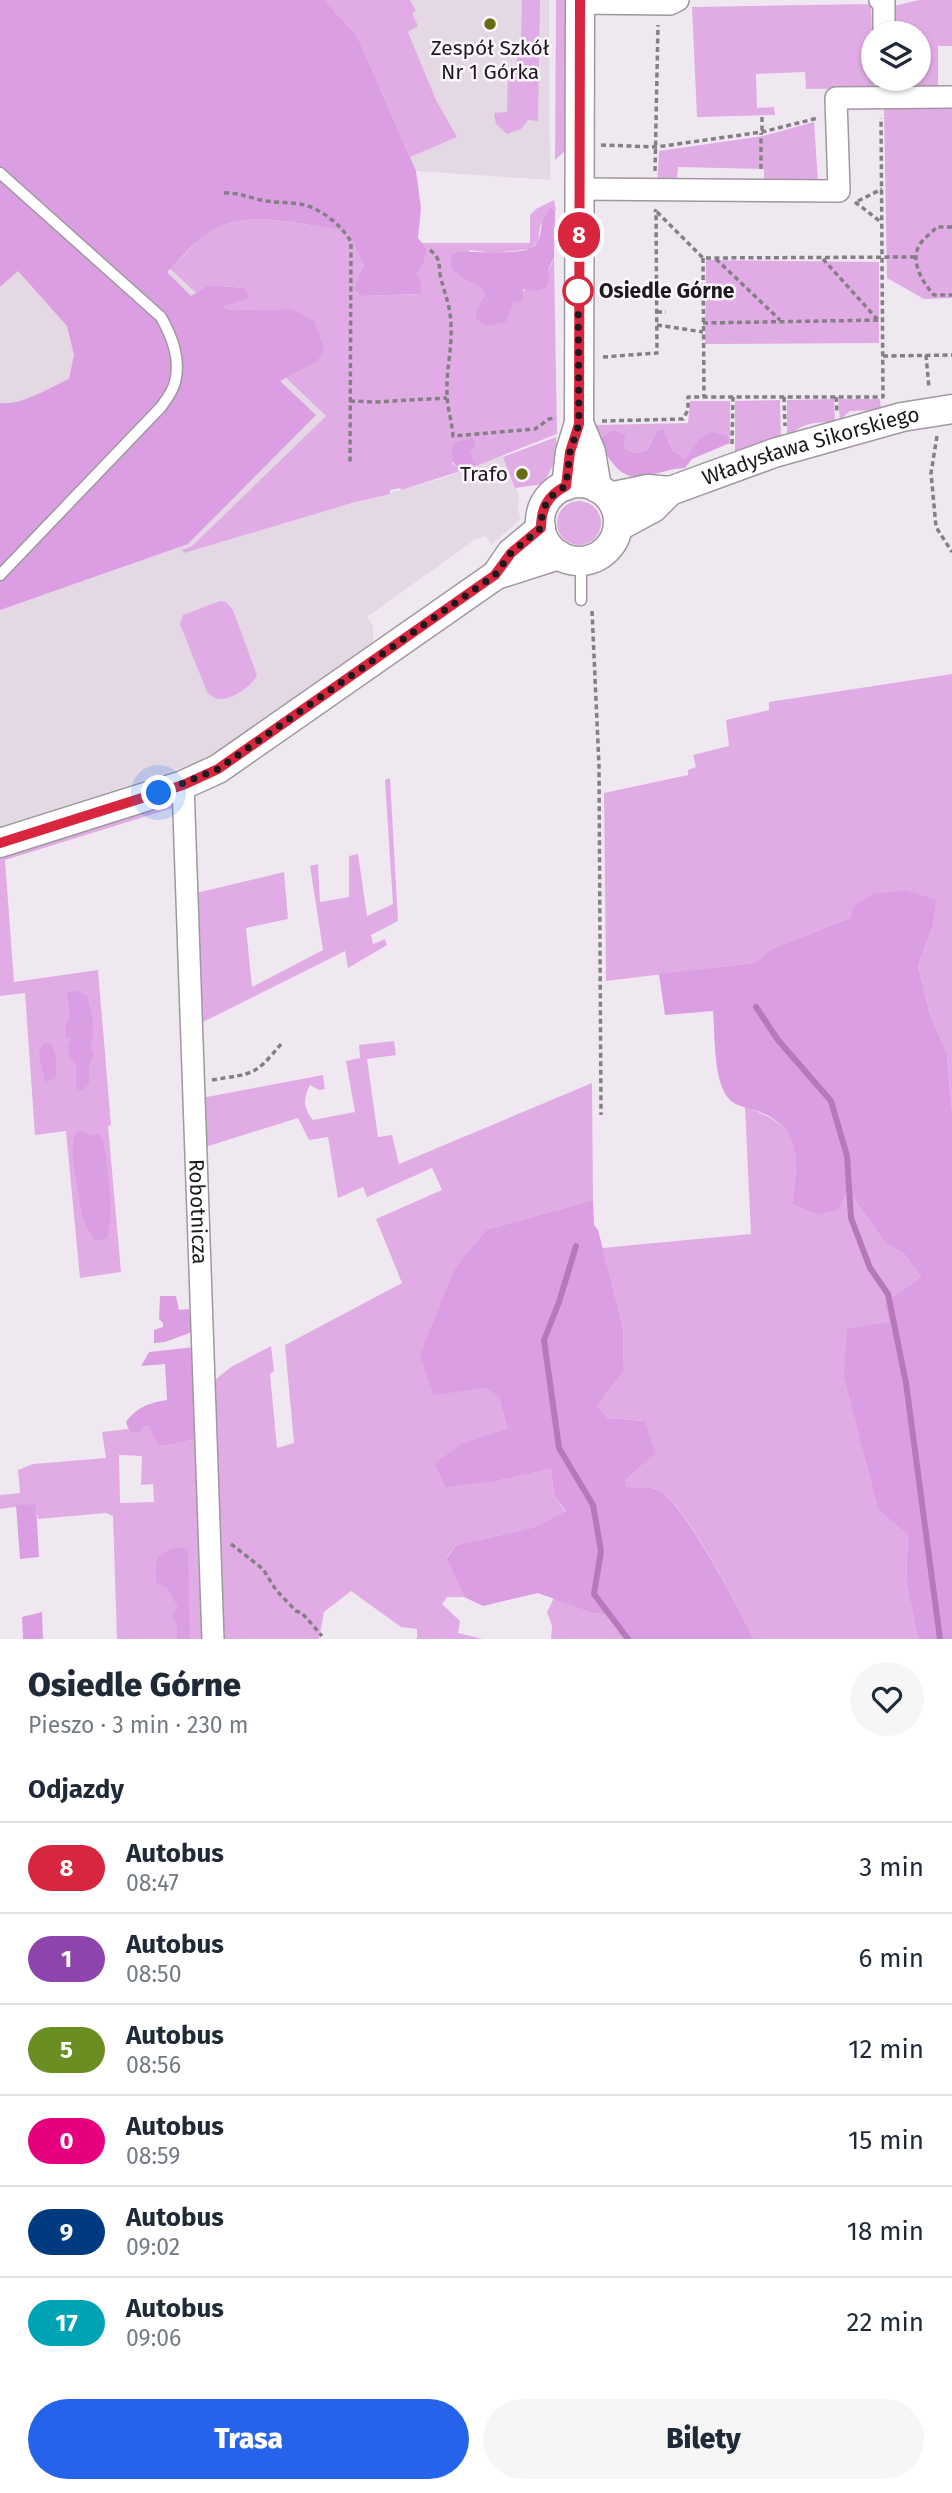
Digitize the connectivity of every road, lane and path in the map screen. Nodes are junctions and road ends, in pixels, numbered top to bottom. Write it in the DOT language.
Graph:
graph roads {
  1 [pos="678,0"];
  2 [pos="880,0"];
  3 [pos="580,2"];
  4 [pos="658,20"];
  5 [pos="884,21"];
  6 [pos="883,97"];
  7 [pos="952,97"];
  8 [pos="836,114"];
  9 [pos="762,117"];
  10 [pos="761,133"];
  11 [pos="594,145"];
  12 [pos="656,147"];
  13 [pos="0,173"];
  14 [pos="579,189"];
  15 [pos="761,190"];
  16 [pos="224,193"];
  17 [pos="653,198"];
  18 [pos="855,202"];
  19 [pos="656,211"];
  20 [pos="882,222"];
  21 [pos="952,227"];
  22 [pos="430,250"];
  23 [pos="916,257"];
  24 [pos="704,258"];
  25 [pos="715,258"];
  26 [pos="823,258"];
  27 [pos="882,258"];
  28 [pos="952,295"];
  29 [pos="657,312"];
  30 [pos="666,312"];
  31 [pos="780,320"];
  32 [pos="880,320"];
  33 [pos="703,323"];
  34 [pos="657,325"];
  35 [pos="703,331"];
  36 [pos="926,355"];
  37 [pos="952,355"];
  38 [pos="883,356"];
  39 [pos="594,357"];
  40 [pos="704,397"];
  41 [pos="733,397"];
  42 [pos="447,398"];
  43 [pos="350,401"];
  44 [pos="940,419"];
  45 [pos="578,421"];
  46 [pos="350,463"];
  47 [pos="732,468"];
  48 [pos="566,486"];
  49 [pos="670,491"];
  50 [pos="603,492"];
  51 [pos="618,527"];
  52 [pos="541,528"];
  53 [pos="952,552"];
  54 [pos="573,567"];
  55 [pos="0,575"];
  56 [pos="495,575"];
  57 [pos="581,600"];
  58 [pos="183,785"];
  59 [pos="0,843"];
  60 [pos="281,1044"];
  61 [pos="199,1082"];
  62 [pos="601,1115"];
  63 [pos="210,1535"];
  64 [pos="322,1636"];
  65 [pos="213,1639"];
  1 -- 3 [label="street"];
  2 -- 5 [label="street"];
  3 -- 14 [label="street"];
  4 -- 12 [label="path"];
  6 -- 7 [label="street"];
  6 -- 8 [label="street"];
  6 -- 20 [label="path"];
  8 -- 10 [label="path"];
  8 -- 15 [label="street"];
  9 -- 10 [label="path"];
  10 -- 12 [label="path"];
  10 -- 15 [label="path"];
  11 -- 12 [label="path"];
  12 -- 17 [label="path"];
  13 -- 55 [label="lane"];
  14 -- 17 [label="street"];
  14 -- 45 [label="street"];
  15 -- 17 [label="street"];
  16 -- 43 [label="path"];
  17 -- 19 [label="path"];
  18 -- 20 [label="path"];
  19 -- 24 [label="path"];
  19 -- 29 [label="path"];
  20 -- 27 [label="path"];
  21 -- 23 [label="path"];
  22 -- 42 [label="path"];
  23 -- 27 [label="path"];
  23 -- 28 [label="path"];
  24 -- 25 [label="path"];
  24 -- 33 [label="path"];
  25 -- 26 [label="path"];
  25 -- 31 [label="path"];
  26 -- 27 [label="path"];
  26 -- 32 [label="path"];
  27 -- 32 [label="path"];
  29 -- 30 [label="path"];
  29 -- 34 [label="path"];
  31 -- 32 [label="path"];
  31 -- 33 [label="path"];
  32 -- 38 [label="path"];
  33 -- 35 [label="path"];
  34 -- 35 [label="path"];
  34 -- 39 [label="path"];
  35 -- 40 [label="path"];
  36 -- 37 [label="path"];
  36 -- 38 [label="path"];
  36 -- 44 [label="path"];
  38 -- 41 [label="path"];
  40 -- 41 [label="path"];
  40 -- 45 [label="path"];
  41 -- 47 [label="path"];
  42 -- 43 [label="path"];
  42 -- 45 [label="path"];
  43 -- 46 [label="path"];
  44 -- 47 [label="street, Władysława Sikorskiego"];
  44 -- 53 [label="path"];
  45 -- 48 [label="street"];
  45 -- 50 [label="street"];
  47 -- 49 [label="street, Władysława Sikorskiego"];
  48 -- 50 [label="street"];
  48 -- 52 [label="street"];
  49 -- 50 [label="street, Władysława Sikorskiego"];
  49 -- 51 [label="street, Władysława Sikorskiego"];
  50 -- 51 [label="street"];
  51 -- 54 [label="street"];
  52 -- 54 [label="street"];
  52 -- 56 [label="street"];
  54 -- 56 [label="street"];
  54 -- 57 [label="lane"];
  54 -- 62 [label="path"];
  56 -- 58 [label="street"];
  58 -- 59 [label="street"];
  58 -- 61 [label="street, Robotnicza"];
  60 -- 61 [label="path"];
  61 -- 63 [label="street, Robotnicza"];
  63 -- 64 [label="path"];
  63 -- 65 [label="street, Robotnicza"];
}
